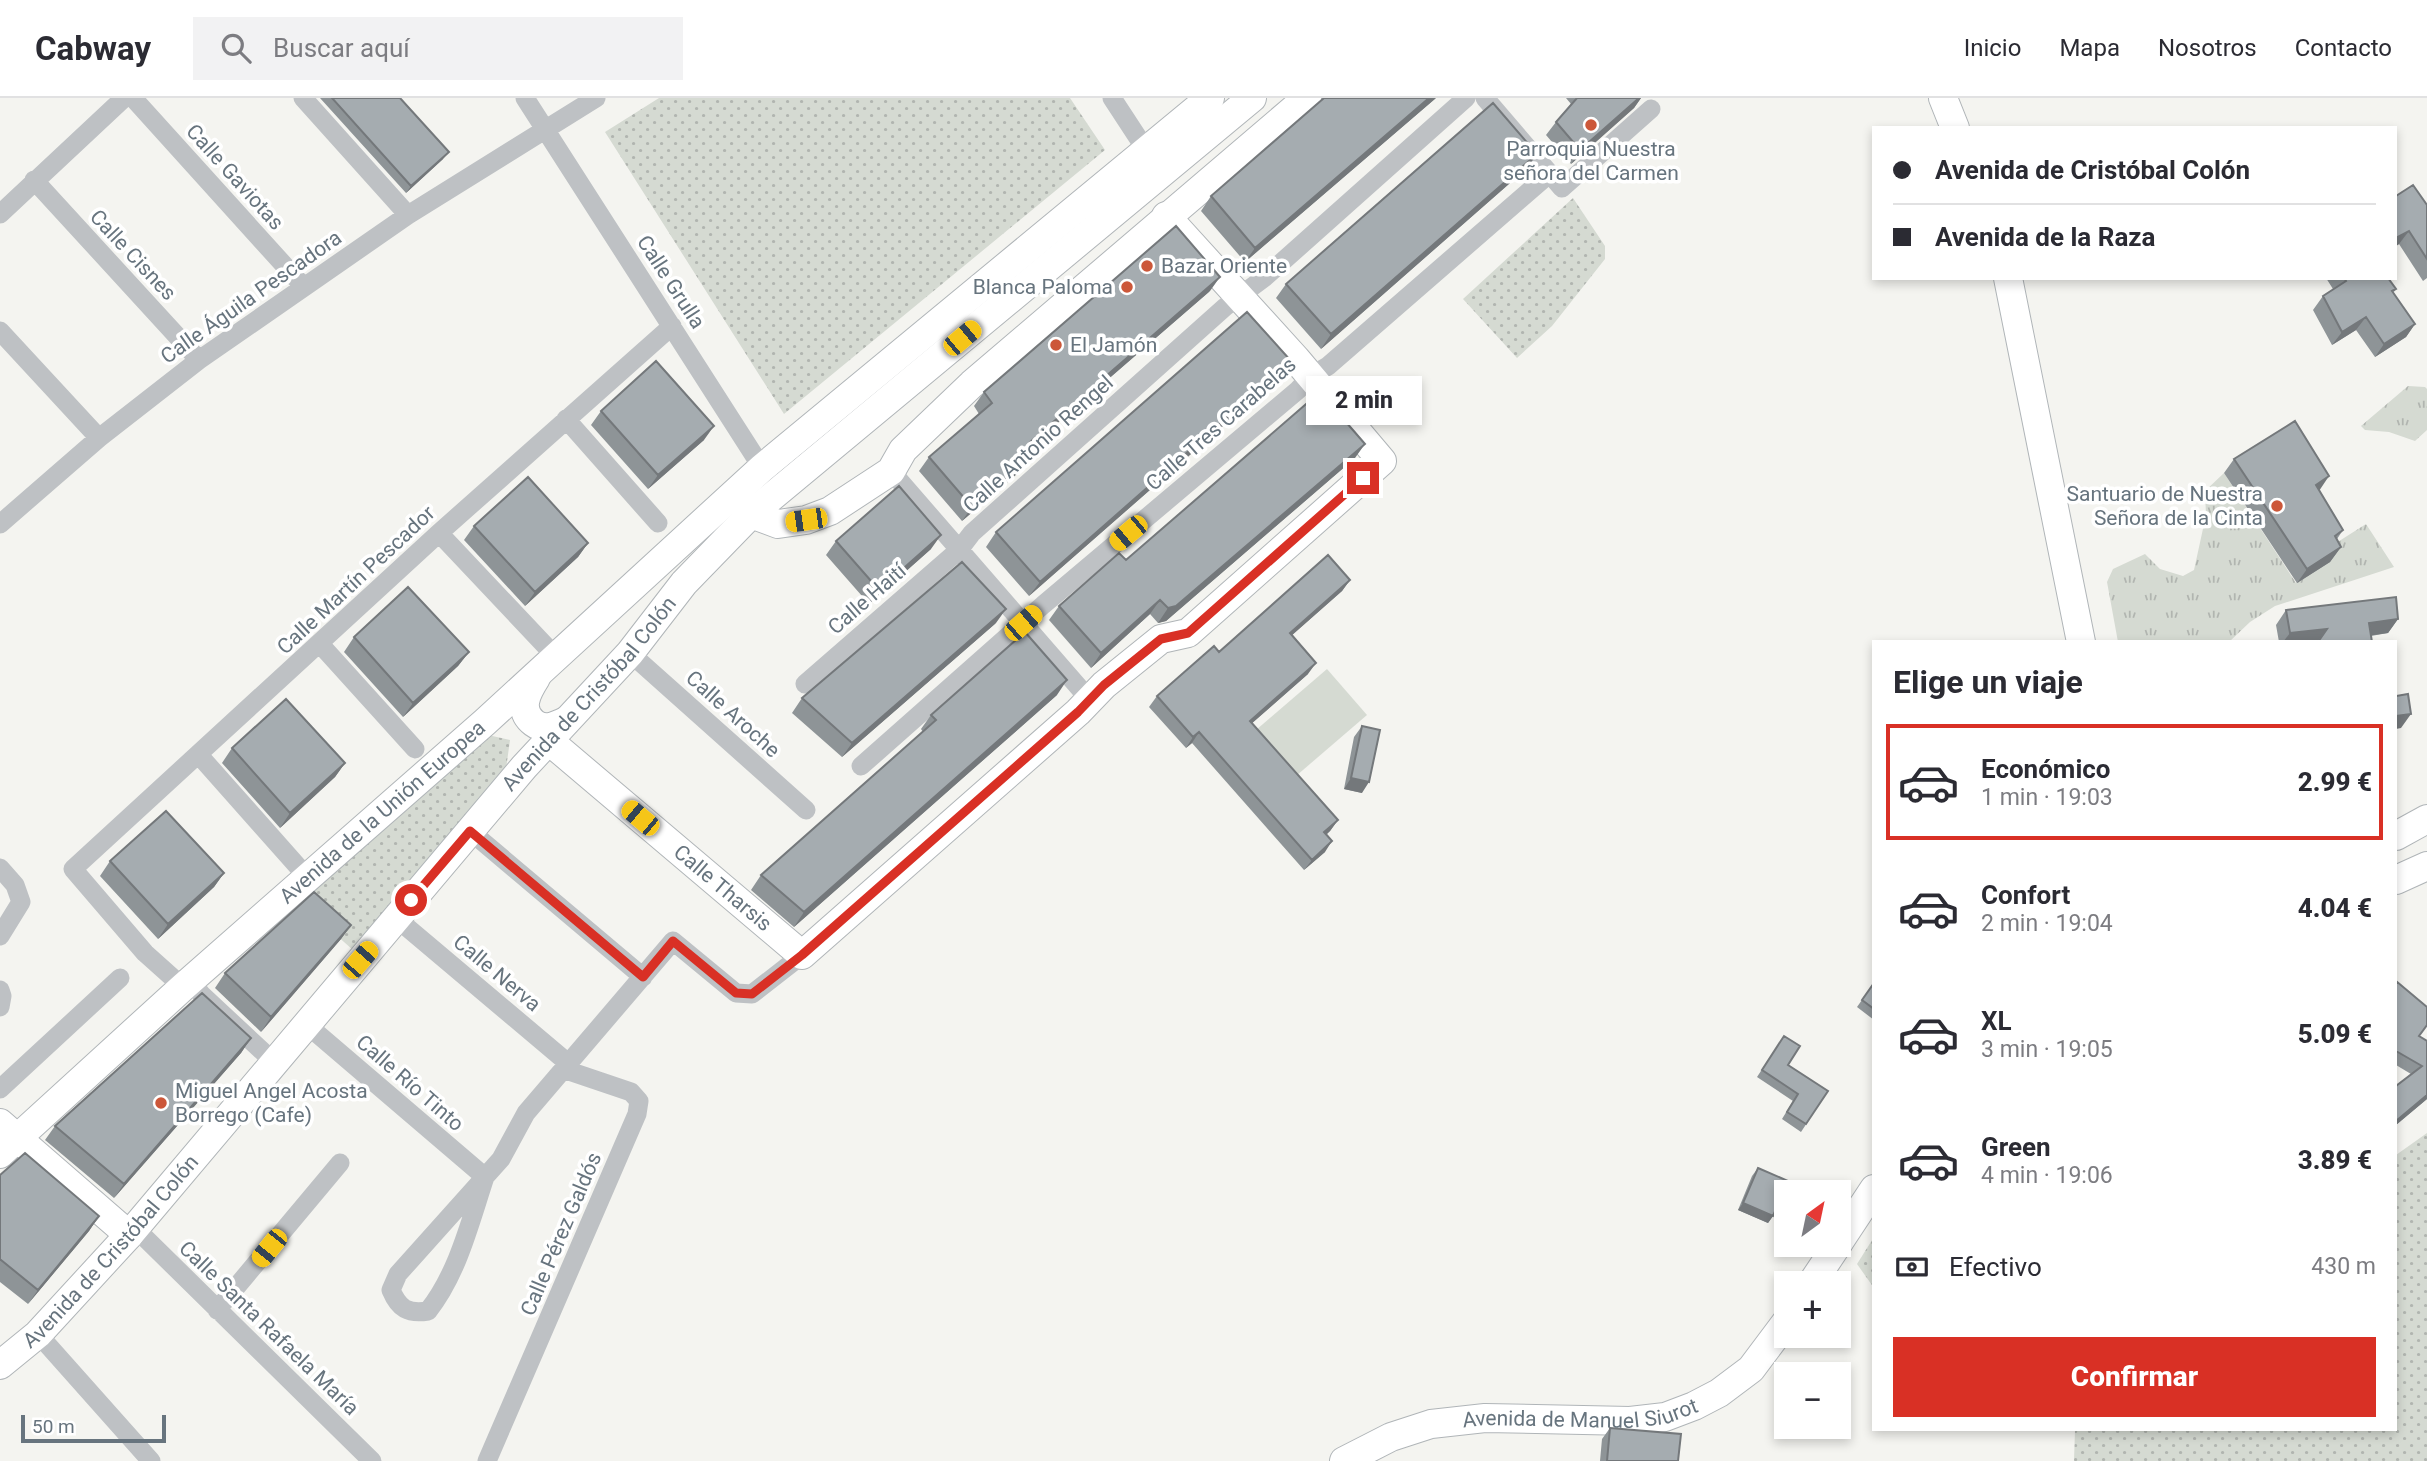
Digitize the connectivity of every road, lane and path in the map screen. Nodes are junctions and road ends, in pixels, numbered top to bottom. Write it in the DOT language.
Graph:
graph roads {
  1 [pos="124,98"];
  2 [pos="133,98"];
  3 [pos="303,98"];
  4 [pos="525,98"];
  5 [pos="596,98"];
  6 [pos="1112,98"];
  7 [pos="1210,98"];
  8 [pos="1252,98"];
  9 [pos="1307,98"];
  10 [pos="1466,98"];
  11 [pos="1485,98"];
  12 [pos="1943,98"];
  13 [pos="1651,108"];
  14 [pos="1954,126"];
  15 [pos="546,130"];
  16 [pos="1146,150"];
  17 [pos="1549,174"];
  18 [pos="34,180"];
  19 [pos="0,214"];
  20 [pos="408,215"];
  21 [pos="1166,216"];
  22 [pos="2008,280"];
  23 [pos="303,286"];
  24 [pos="1240,296"];
  25 [pos="672,326"];
  26 [pos="0,331"];
  27 [pos="199,360"];
  28 [pos="1311,376"];
  29 [pos="566,419"];
  30 [pos="99,438"];
  31 [pos="762,468"];
  32 [pos="891,471"];
  33 [pos="778,491"];
  34 [pos="751,514"];
  35 [pos="658,523"];
  36 [pos="0,524"];
  37 [pos="439,533"];
  38 [pos="959,550"];
  39 [pos="1023,623"];
  40 [pos="2081,640"];
  41 [pos="320,644"];
  42 [pos="630,653"];
  43 [pos="549,663"];
  44 [pos="804,684"];
  45 [pos="1089,699"];
  46 [pos="485,722"];
  47 [pos="557,731"];
  48 [pos="415,749"];
  49 [pos="198,754"];
  50 [pos="861,766"];
  51 [pos="524,767"];
  52 [pos="806,810"];
  53 [pos="2427,819"];
  54 [pos="470,831"];
  55 [pos="2397,835"];
  56 [pos="2427,866"];
  57 [pos="0,867"];
  58 [pos="308,878"];
  59 [pos="2397,880"];
  60 [pos="396,918"];
  61 [pos="0,936"];
  62 [pos="802,955"];
  63 [pos="643,977"];
  64 [pos="120,978"];
  65 [pos="187,984"];
  66 [pos="0,990"];
  67 [pos="0,1007"];
  68 [pos="306,1024"];
  69 [pos="274,1062"];
  70 [pos="565,1066"];
  71 [pos="0,1089"];
  72 [pos="6,1139"];
  73 [pos="340,1163"];
  74 [pos="485,1177"];
  75 [pos="1872,1192"];
  76 [pos="464,1214"];
  77 [pos="1852,1222"];
  78 [pos="132,1231"];
  79 [pos="217,1310"];
  80 [pos="38,1334"];
  81 [pos="1774,1338"];
  82 [pos="0,1365"];
  83 [pos="151,1461"];
  84 [pos="372,1461"];
  85 [pos="487,1461"];
  86 [pos="1344,1461"];
  1 -- 18 [label="street"];
  2 -- 23 [label="street, Calle Gaviotas"];
  3 -- 20 [label="street"];
  4 -- 15 [label="street, Calle Grulla"];
  5 -- 15 [label="street, Calle Águila Pescadora"];
  6 -- 16 [label="street"];
  7 -- 16 [label="main road"];
  8 -- 33 [label="main road, Avenida de Cristóbal Colón"];
  9 -- 21 [label="main road"];
  10 -- 24 [label="street, Calle Antonio Rengel"];
  11 -- 17 [label="street"];
  12 -- 14 [label="main road"];
  13 -- 17 [label="street"];
  15 -- 20 [label="street, Calle Águila Pescadora"];
  15 -- 25 [label="street, Calle Grulla"];
  16 -- 31 [label="main road"];
  17 -- 28 [label="street, Calle Tres Carabelas"];
  18 -- 19 [label="street"];
  18 -- 27 [label="street, Calle Cisnes"];
  20 -- 23 [label="street, Calle Águila Pescadora"];
  21 -- 24 [label="main road"];
  21 -- 32 [label="main road"];
  22 -- 40 [label="main road"];
  23 -- 27 [label="street, Calle Águila Pescadora"];
  24 -- 28 [label="main road"];
  24 -- 38 [label="street, Calle Antonio Rengel"];
  25 -- 29 [label="street, Calle Martín Pescador"];
  25 -- 31 [label="street, Calle Grulla"];
  26 -- 30 [label="street"];
  27 -- 30 [label="street, Calle Águila Pescadora"];
  28 -- 39 [label="street, Calle Tres Carabelas"];
  28 -- 45 [label="main road"];
  29 -- 35 [label="street"];
  29 -- 37 [label="street, Calle Martín Pescador"];
  30 -- 36 [label="street, Calle Águila Pescadora"];
  31 -- 33 [label="street, Calle Grulla"];
  31 -- 43 [label="main road, Avenida de la Unión Europea"];
  32 -- 34 [label="main road"];
  32 -- 38 [label="street"];
  33 -- 34 [label="main road, Avenida de Cristóbal Colón"];
  34 -- 42 [label="main road, Avenida de Cristóbal Colón"];
  37 -- 41 [label="street, Calle Martín Pescador"];
  37 -- 43 [label="street"];
  38 -- 39 [label="street"];
  38 -- 44 [label="street, Calle Haití"];
  39 -- 45 [label="street"];
  39 -- 50 [label="street, Calle Tres Carabelas"];
  41 -- 48 [label="street"];
  41 -- 49 [label="street, Calle Martín Pescador"];
  42 -- 47 [label="main road, Avenida de Cristóbal Colón"];
  42 -- 52 [label="street, Calle Aroche"];
  43 -- 46 [label="main road, Avenida de la Unión Europea"];
  43 -- 47 [label="main road"];
  45 -- 62 [label="main road"];
  46 -- 51 [label="main road"];
  46 -- 58 [label="main road, Avenida de la Unión Europea"];
  47 -- 51 [label="main road, Avenida de Cristóbal Colón"];
  47 -- 62 [label="main road, Calle Tharsis"];
  49 -- 58 [label="street"];
  49 -- 65 [label="street, Calle Martín Pescador"];
  51 -- 54 [label="main road, Avenida de Cristóbal Colón"];
  53 -- 55 [label="main road"];
  54 -- 60 [label="main road, Avenida de Cristóbal Colón"];
  54 -- 63 [label="street"];
  56 -- 59 [label="main road"];
  57 -- 61 [label="street"];
  58 -- 65 [label="main road, Avenida de la Unión Europea"];
  60 -- 68 [label="main road, Avenida de Cristóbal Colón"];
  60 -- 70 [label="street, Calle Nerva"];
  62 -- 63 [label="street"];
  63 -- 70 [label="street"];
  64 -- 71 [label="street"];
  65 -- 69 [label="street"];
  65 -- 72 [label="main road, Avenida de la Unión Europea"];
  66 -- 67 [label="street"];
  68 -- 69 [label="main road, Avenida de Cristóbal Colón"];
  68 -- 74 [label="street, Calle Río Tinto"];
  69 -- 78 [label="main road, Avenida de Cristóbal Colón"];
  70 -- 74 [label="street"];
  70 -- 85 [label="street, Calle Pérez Galdós"];
  72 -- 78 [label="main road"];
  73 -- 79 [label="street"];
  74 -- 74 [label="street"];
  75 -- 77 [label="main road"];
  76 -- 76 [label="street"];
  78 -- 79 [label="street, Calle Santa Rafaela María"];
  78 -- 80 [label="main road, Avenida de Cristóbal Colón"];
  79 -- 84 [label="street, Calle Santa Rafaela María"];
  80 -- 82 [label="main road, Avenida de Cristóbal Colón"];
  80 -- 83 [label="street"];
  81 -- 86 [label="main road, Avenida de Manuel Siurot"];
}
